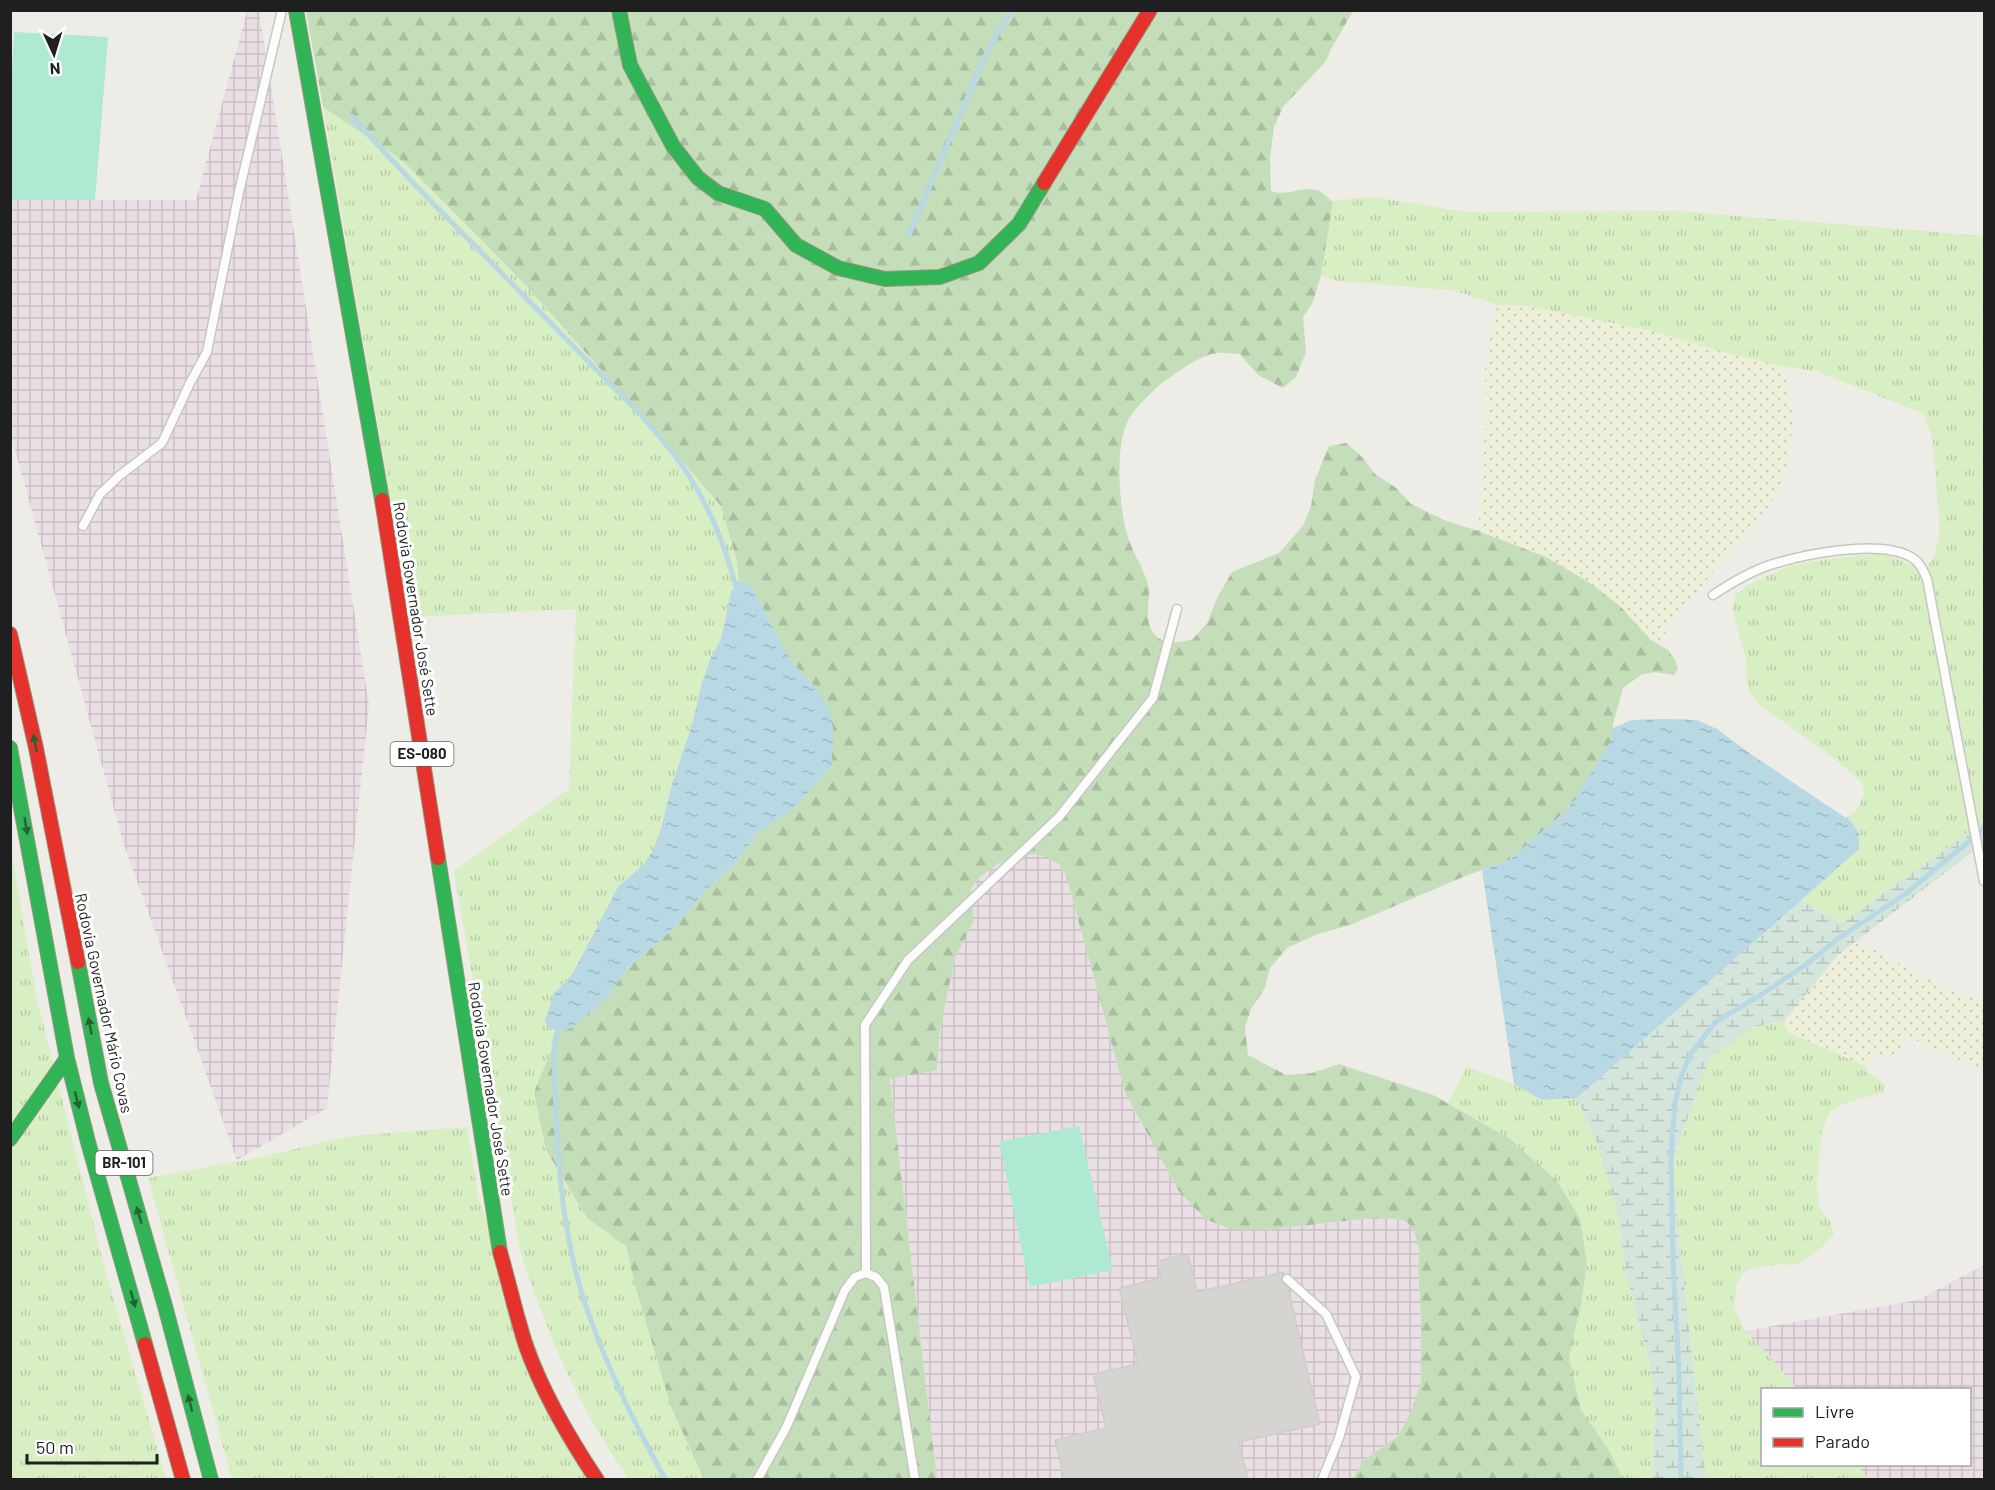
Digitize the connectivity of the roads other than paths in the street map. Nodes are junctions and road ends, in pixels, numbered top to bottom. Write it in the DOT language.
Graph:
graph roads {
  1 [pos="282,10"];
  2 [pos="296,10"];
  3 [pos="620,10"];
  4 [pos="1150,10"];
  5 [pos="82,526"];
  6 [pos="1713,595"];
  7 [pos="1176,609"];
  8 [pos="10,634"];
  9 [pos="10,748"];
  10 [pos="1984,881"];
  11 [pos="67,1058"];
  12 [pos="10,1138"];
  13 [pos="866,1273"];
  14 [pos="1287,1279"];
  15 [pos="183,1479"];
  16 [pos="211,1479"];
  17 [pos="597,1479"];
  18 [pos="757,1479"];
  19 [pos="915,1479"];
  20 [pos="1322,1479"];
  1 -- 5 [label="lane"];
  2 -- 17 [label="main road, Rodovia Governador José Sette / ES-080"];
  3 -- 4 [label="main road"];
  6 -- 10 [label="lane"];
  7 -- 13 [label="lane"];
  16 -- 8 [label="main road, Rodovia Governador Mário Covas / BR-101, one-way"];
  9 -- 11 [label="main road, BR-101, one-way"];
  11 -- 12 [label="main road"];
  11 -- 15 [label="main road, BR-101, one-way"];
  13 -- 18 [label="lane"];
  13 -- 19 [label="lane"];
  14 -- 20 [label="lane"];
}
